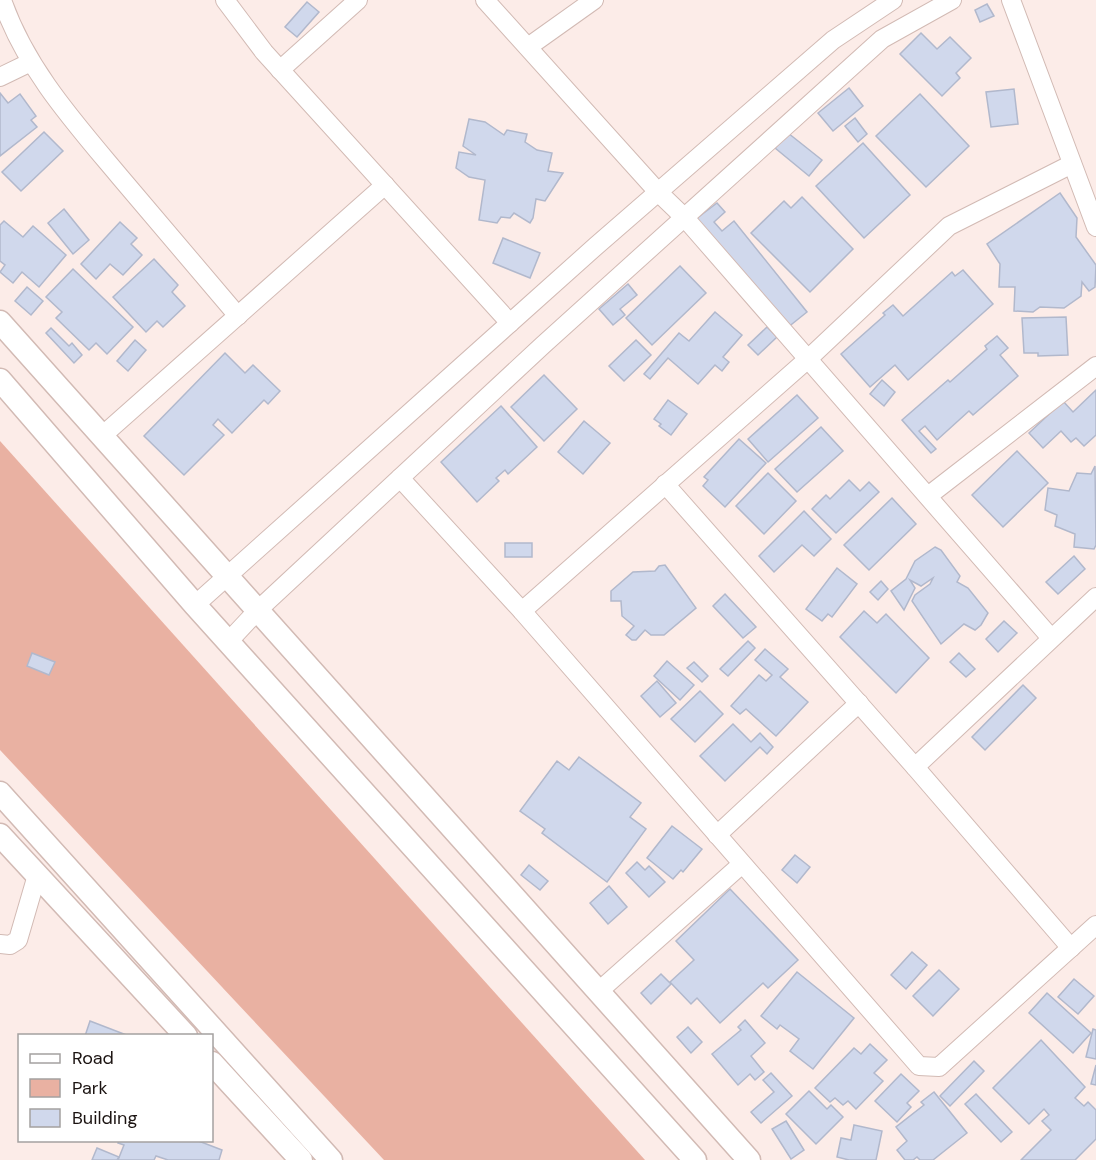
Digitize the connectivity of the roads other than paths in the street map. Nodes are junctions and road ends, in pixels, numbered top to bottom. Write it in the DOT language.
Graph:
graph roads {
  1 [pos="2,0"];
  2 [pos="225,0"];
  3 [pos="358,0"];
  4 [pos="485,0"];
  5 [pos="594,0"];
  6 [pos="893,0"];
  7 [pos="952,0"];
  8 [pos="1011,0"];
  9 [pos="528,47"];
  10 [pos="31,62"];
  11 [pos="280,70"];
  12 [pos="0,77"];
  13 [pos="1072,164"];
  14 [pos="385,185"];
  15 [pos="658,192"];
  16 [pos="685,218"];
  17 [pos="1096,227"];
  18 [pos="238,316"];
  19 [pos="0,322"];
  20 [pos="510,323"];
  21 [pos="808,359"];
  22 [pos="1096,366"];
  23 [pos="0,380"];
  24 [pos="102,436"];
  25 [pos="400,478"];
  26 [pos="666,484"];
  27 [pos="928,496"];
  28 [pos="227,576"];
  29 [pos="1096,597"];
  30 [pos="195,605"];
  31 [pos="258,610"];
  32 [pos="522,611"];
  33 [pos="1051,638"];
  34 [pos="228,642"];
  35 [pos="859,703"];
  36 [pos="915,766"];
  37 [pos="0,793"];
  38 [pos="0,835"];
  39 [pos="717,835"];
  40 [pos="742,864"];
  41 [pos="37,875"];
  42 [pos="1096,925"];
  43 [pos="0,944"];
  44 [pos="1071,948"];
  45 [pos="598,991"];
  46 [pos="185,1034"];
  47 [pos="213,1064"];
  48 [pos="302,1160"];
  49 [pos="331,1160"];
  50 [pos="695,1160"];
  51 [pos="749,1160"];
  1 -- 10 [label="street"];
  2 -- 11 [label="street"];
  3 -- 11 [label="street"];
  4 -- 9 [label="street"];
  5 -- 9 [label="street"];
  6 -- 15 [label="street"];
  7 -- 16 [label="street"];
  8 -- 13 [label="street"];
  9 -- 15 [label="street"];
  10 -- 12 [label="street"];
  10 -- 18 [label="street"];
  11 -- 14 [label="street"];
  13 -- 17 [label="street"];
  13 -- 21 [label="street"];
  14 -- 18 [label="street"];
  14 -- 20 [label="street"];
  15 -- 16 [label="street"];
  15 -- 20 [label="street"];
  16 -- 21 [label="street"];
  16 -- 25 [label="street"];
  18 -- 24 [label="street"];
  19 -- 24 [label="street"];
  20 -- 28 [label="street"];
  21 -- 26 [label="street"];
  21 -- 27 [label="street"];
  22 -- 27 [label="street"];
  23 -- 30 [label="street"];
  24 -- 28 [label="street"];
  25 -- 31 [label="street"];
  25 -- 32 [label="street"];
  26 -- 32 [label="street"];
  26 -- 35 [label="street"];
  27 -- 33 [label="street"];
  28 -- 30 [label="street"];
  28 -- 31 [label="street"];
  29 -- 33 [label="street"];
  30 -- 34 [label="street"];
  31 -- 34 [label="street"];
  31 -- 45 [label="street"];
  32 -- 39 [label="street"];
  33 -- 36 [label="street"];
  34 -- 50 [label="street"];
  35 -- 36 [label="street"];
  35 -- 39 [label="street"];
  36 -- 44 [label="street"];
  37 -- 49 [label="street"];
  38 -- 41 [label="street"];
  39 -- 40 [label="street"];
  40 -- 44 [label="street"];
  40 -- 45 [label="street"];
  41 -- 43 [label="street"];
  41 -- 46 [label="street"];
  42 -- 44 [label="street"];
  45 -- 51 [label="street"];
  47 -- 48 [label="street"];
}
